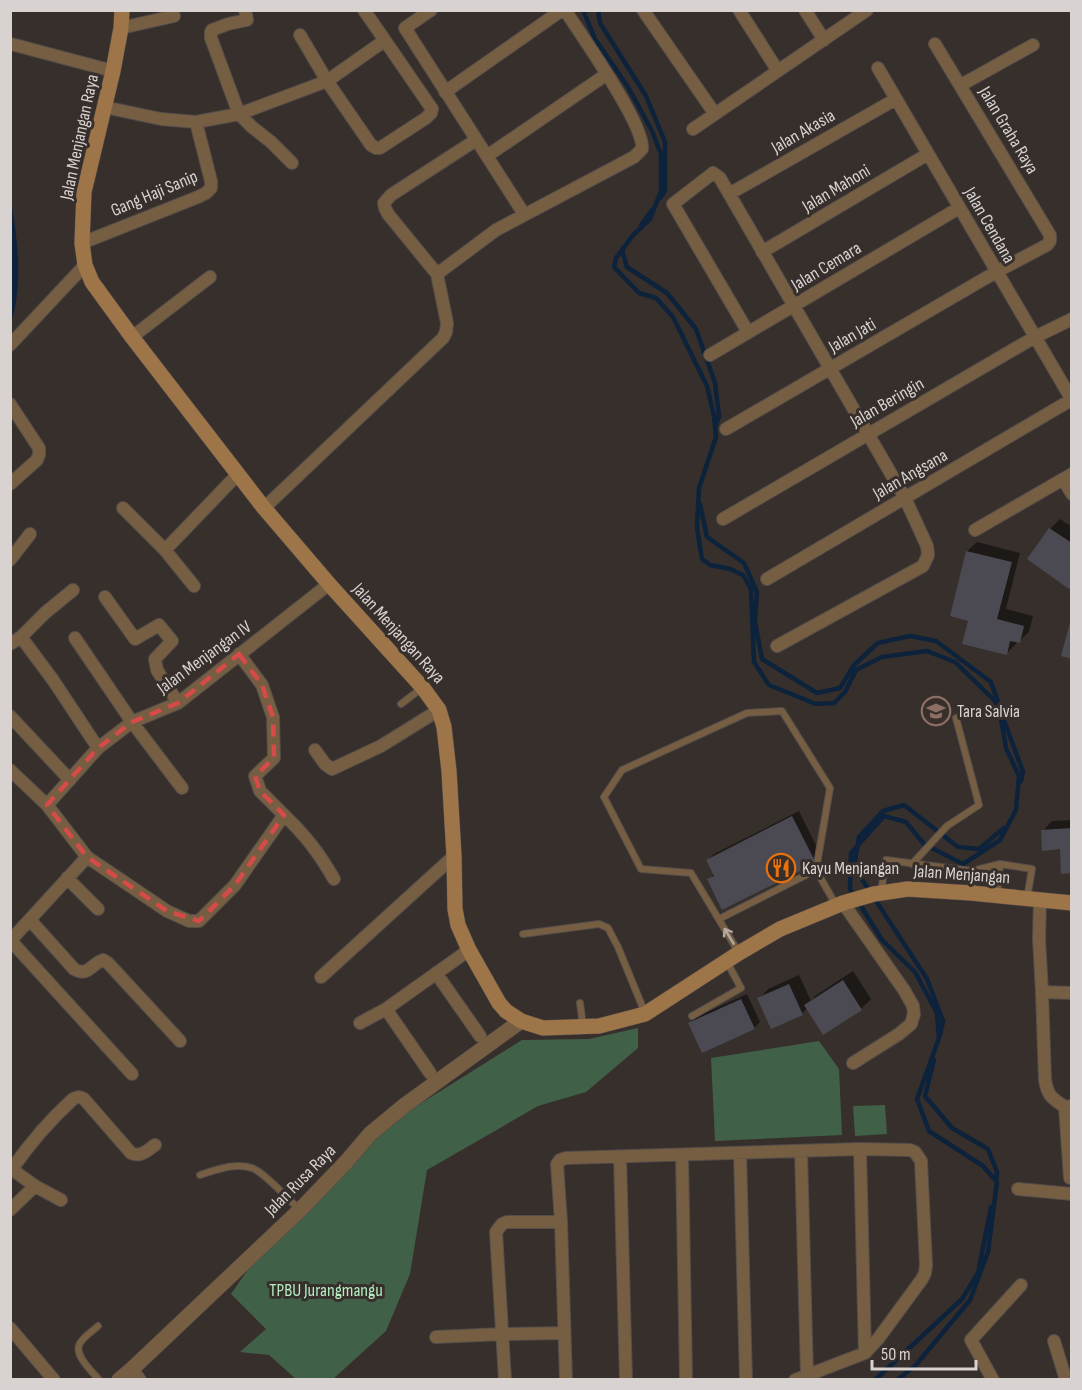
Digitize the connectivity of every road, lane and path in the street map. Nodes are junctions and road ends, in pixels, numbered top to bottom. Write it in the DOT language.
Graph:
graph roads {
  1 [pos="122,10"];
  2 [pos="245,10"];
  3 [pos="364,10"];
  4 [pos="431,10"];
  5 [pos="563,10"];
  6 [pos="643,10"];
  7 [pos="739,10"];
  8 [pos="805,10"];
  9 [pos="867,10"];
  10 [pos="174,16"];
  11 [pos="120,28"];
  12 [pos="300,35"];
  13 [pos="824,40"];
  14 [pos="384,41"];
  15 [pos="11,44"];
  16 [pos="935,44"];
  17 [pos="1033,45"];
  18 [pos="878,68"];
  19 [pos="113,71"];
  20 [pos="778,71"];
  21 [pos="607,74"];
  22 [pos="327,81"];
  23 [pos="961,85"];
  24 [pos="445,92"];
  25 [pos="896,99"];
  26 [pos="104,107"];
  27 [pos="239,114"];
  28 [pos="715,114"];
  29 [pos="196,122"];
  30 [pos="693,129"];
  31 [pos="476,140"];
  32 [pos="928,154"];
  33 [pos="486,156"];
  34 [pos="292,163"];
  35 [pos="729,194"];
  36 [pos="959,208"];
  37 [pos="524,214"];
  38 [pos="1050,235"];
  39 [pos="82,243"];
  40 [pos="762,252"];
  41 [pos="85,265"];
  42 [pos="996,272"];
  43 [pos="437,274"];
  44 [pos="210,277"];
  45 [pos="794,306"];
  46 [pos="1071,320"];
  47 [pos="748,332"];
  48 [pos="132,337"];
  49 [pos="1035,337"];
  50 [pos="10,345"];
  51 [pos="710,355"];
  52 [pos="830,368"];
  53 [pos="1071,400"];
  54 [pos="10,404"];
  55 [pos="726,429"];
  56 [pos="868,434"];
  57 [pos="238,474"];
  58 [pos="1067,476"];
  59 [pos="10,484"];
  60 [pos="1071,494"];
  61 [pos="905,498"];
  62 [pos="123,508"];
  63 [pos="264,508"];
  64 [pos="723,519"];
  65 [pos="975,530"];
  66 [pos="30,534"];
  67 [pos="165,550"];
  68 [pos="10,560"];
  69 [pos="767,579"];
  70 [pos="329,584"];
  71 [pos="194,586"];
  72 [pos="73,590"];
  73 [pos="105,597"];
  74 [pos="21,637"];
  75 [pos="75,638"];
  76 [pos="10,644"];
  77 [pos="777,646"];
  78 [pos="239,654"];
  79 [pos="423,688"];
  80 [pos="178,703"];
  81 [pos="400,704"];
  82 [pos="439,710"];
  83 [pos="10,716"];
  84 [pos="956,718"];
  85 [pos="132,722"];
  86 [pos="98,748"];
  87 [pos="315,750"];
  88 [pos="12,776"];
  89 [pos="70,780"];
  90 [pos="182,788"];
  91 [pos="48,805"];
  92 [pos="284,815"];
  93 [pos="454,856"];
  94 [pos="87,857"];
  95 [pos="912,864"];
  96 [pos="1000,864"];
  97 [pos="816,870"];
  98 [pos="972,871"];
  99 [pos="68,878"];
  100 [pos="334,879"];
  101 [pos="878,893"];
  102 [pos="971,893"];
  103 [pos="997,896"];
  104 [pos="1034,899"];
  105 [pos="843,903"];
  106 [pos="1071,903"];
  107 [pos="98,909"];
  108 [pos="719,919"];
  109 [pos="30,920"];
  110 [pos="523,933"];
  111 [pos="11,941"];
  112 [pos="469,950"];
  113 [pos="733,958"];
  114 [pos="436,973"];
  115 [pos="321,977"];
  116 [pos="1042,992"];
  117 [pos="1071,993"];
  118 [pos="580,1003"];
  119 [pos="386,1009"];
  120 [pos="645,1014"];
  121 [pos="692,1016"];
  122 [pos="521,1021"];
  123 [pos="360,1023"];
  124 [pos="583,1027"];
  125 [pos="480,1036"];
  126 [pos="180,1041"];
  127 [pos="853,1063"];
  128 [pos="429,1073"];
  129 [pos="132,1074"];
  130 [pos="1068,1107"];
  131 [pos="155,1145"];
  132 [pos="860,1149"];
  133 [pos="801,1151"];
  134 [pos="740,1153"];
  135 [pos="682,1155"];
  136 [pos="620,1157"];
  137 [pos="11,1168"];
  138 [pos="200,1175"];
  139 [pos="1070,1178"];
  140 [pos="35,1186"];
  141 [pos="1018,1189"];
  142 [pos="1071,1194"];
  143 [pos="61,1200"];
  144 [pos="10,1210"];
  145 [pos="300,1210"];
  146 [pos="561,1222"];
  147 [pos="1021,1285"];
  148 [pos="98,1326"];
  149 [pos="10,1328"];
  150 [pos="564,1333"];
  151 [pos="503,1334"];
  152 [pos="436,1337"];
  153 [pos="1054,1341"];
  154 [pos="865,1353"];
  155 [pos="136,1374"];
  156 [pos="801,1377"];
  157 [pos="54,1380"];
  158 [pos="99,1380"];
  159 [pos="118,1380"];
  160 [pos="505,1380"];
  161 [pos="566,1380"];
  162 [pos="626,1380"];
  163 [pos="686,1380"];
  164 [pos="746,1380"];
  165 [pos="993,1380"];
  166 [pos="1066,1380"];
  1 -- 11 [label="main road, Jalan Menjangan Raya"];
  2 -- 27 [label="street"];
  3 -- 14 [label="street"];
  4 -- 24 [label="street"];
  5 -- 21 [label="street"];
  5 -- 24 [label="street"];
  6 -- 28 [label="street"];
  7 -- 20 [label="street"];
  8 -- 13 [label="street"];
  9 -- 13 [label="street"];
  10 -- 11 [label="street"];
  11 -- 19 [label="main road, Jalan Menjangan Raya"];
  12 -- 22 [label="street"];
  13 -- 20 [label="street"];
  14 -- 22 [label="street"];
  14 -- 22 [label="street"];
  15 -- 19 [label="street"];
  16 -- 23 [label="street, Jalan Graha Raya"];
  17 -- 23 [label="street"];
  18 -- 25 [label="street, Jalan Cendana"];
  19 -- 26 [label="main road, Jalan Menjangan Raya"];
  20 -- 28 [label="street"];
  21 -- 33 [label="street"];
  21 -- 37 [label="street"];
  22 -- 27 [label="street"];
  23 -- 38 [label="street, Jalan Graha Raya"];
  24 -- 31 [label="street"];
  25 -- 32 [label="street, Jalan Cendana"];
  25 -- 35 [label="street, Jalan Akasia"];
  26 -- 29 [label="street"];
  26 -- 39 [label="main road, Jalan Menjangan Raya"];
  27 -- 29 [label="street"];
  27 -- 34 [label="street"];
  28 -- 30 [label="street"];
  29 -- 39 [label="street, Gang Haji Sanip"];
  31 -- 33 [label="street"];
  31 -- 43 [label="street"];
  32 -- 36 [label="street, Jalan Cendana"];
  32 -- 40 [label="street, Jalan Mahoni"];
  33 -- 37 [label="street"];
  35 -- 40 [label="street"];
  35 -- 47 [label="street"];
  36 -- 42 [label="street, Jalan Cendana"];
  36 -- 45 [label="street, Jalan Cemara"];
  37 -- 43 [label="street"];
  38 -- 42 [label="street, Jalan Jati"];
  39 -- 41 [label="main road, Jalan Menjangan Raya"];
  40 -- 45 [label="street"];
  41 -- 48 [label="main road, Jalan Menjangan Raya"];
  41 -- 50 [label="street"];
  42 -- 49 [label="street, Jalan Cendana"];
  42 -- 52 [label="street, Jalan Jati"];
  43 -- 63 [label="street"];
  44 -- 48 [label="street"];
  45 -- 47 [label="street, Jalan Cemara"];
  45 -- 52 [label="street"];
  46 -- 49 [label="street, Jalan Beringin"];
  47 -- 51 [label="street, Jalan Cemara"];
  48 -- 57 [label="main road, Jalan Menjangan Raya"];
  49 -- 53 [label="street, Jalan Cendana"];
  49 -- 56 [label="street, Jalan Beringin"];
  52 -- 55 [label="street, Jalan Jati"];
  52 -- 56 [label="street"];
  53 -- 61 [label="street, Jalan Angsana"];
  54 -- 59 [label="street"];
  56 -- 61 [label="street"];
  56 -- 64 [label="street, Jalan Beringin"];
  57 -- 63 [label="main road, Jalan Menjangan Raya"];
  57 -- 67 [label="street"];
  58 -- 60 [label="street"];
  58 -- 65 [label="street"];
  61 -- 69 [label="street, Jalan Angsana"];
  61 -- 77 [label="street"];
  62 -- 67 [label="street"];
  63 -- 70 [label="main road, Jalan Menjangan Raya"];
  66 -- 68 [label="street"];
  67 -- 71 [label="street"];
  70 -- 78 [label="street, Jalan Menjangan IV"];
  70 -- 79 [label="main road, Jalan Menjangan Raya"];
  72 -- 74 [label="street"];
  73 -- 80 [label="street"];
  74 -- 76 [label="street"];
  74 -- 86 [label="street"];
  75 -- 85 [label="street"];
  78 -- 80 [label="street, Jalan Menjangan IV"];
  78 -- 92 [label="street"];
  79 -- 81 [label="lane"];
  79 -- 82 [label="main road, Jalan Menjangan Raya"];
  80 -- 85 [label="street, Jalan Menjangan IV"];
  82 -- 87 [label="street"];
  82 -- 93 [label="main road, Jalan Menjangan Raya"];
  83 -- 89 [label="street"];
  84 -- 95 [label="lane"];
  85 -- 86 [label="street, Jalan Menjangan IV"];
  85 -- 90 [label="street"];
  86 -- 89 [label="street, Jalan Menjangan IV"];
  88 -- 91 [label="street"];
  89 -- 91 [label="street, Jalan Menjangan IV"];
  91 -- 94 [label="street"];
  92 -- 94 [label="street"];
  92 -- 100 [label="street"];
  93 -- 112 [label="main road, Jalan Menjangan Raya"];
  93 -- 115 [label="street"];
  94 -- 99 [label="street"];
  95 -- 98 [label="lane"];
  95 -- 101 [label="lane"];
  96 -- 98 [label="lane"];
  96 -- 103 [label="lane"];
  96 -- 104 [label="lane"];
  97 -- 105 [label="lane"];
  97 -- 108 [label="lane"];
  97 -- 108 [label="lane"];
  98 -- 102 [label="lane"];
  99 -- 107 [label="street"];
  99 -- 109 [label="street"];
  101 -- 102 [label="main road, Jalan Menjangan"];
  101 -- 105 [label="main road, Jalan Menjangan"];
  102 -- 103 [label="main road, Jalan Menjangan"];
  103 -- 104 [label="main road, Jalan Menjangan"];
  104 -- 106 [label="main road, Jalan Menjangan"];
  104 -- 116 [label="street"];
  105 -- 113 [label="main road, Jalan Menjangan Raya"];
  105 -- 127 [label="street"];
  113 -- 108 [label="lane, one-way"];
  109 -- 111 [label="street"];
  109 -- 126 [label="street"];
  110 -- 120 [label="lane"];
  111 -- 129 [label="street"];
  112 -- 114 [label="street"];
  112 -- 122 [label="main road, Jalan Menjangan Raya"];
  113 -- 120 [label="main road, Jalan Menjangan Raya"];
  113 -- 121 [label="lane"];
  114 -- 119 [label="street"];
  114 -- 125 [label="street"];
  116 -- 117 [label="street"];
  116 -- 130 [label="street"];
  118 -- 124 [label="lane"];
  119 -- 123 [label="street"];
  119 -- 128 [label="street"];
  120 -- 124 [label="main road, Jalan Menjangan Raya"];
  122 -- 124 [label="main road, Jalan Menjangan Raya"];
  122 -- 145 [label="street, Jalan Rusa Raya"];
  130 -- 139 [label="street"];
  131 -- 137 [label="street"];
  132 -- 133 [label="street"];
  132 -- 154 [label="street"];
  132 -- 154 [label="street"];
  133 -- 134 [label="street"];
  133 -- 156 [label="street"];
  134 -- 135 [label="street"];
  134 -- 164 [label="street"];
  135 -- 136 [label="street"];
  135 -- 163 [label="street"];
  136 -- 146 [label="street"];
  136 -- 162 [label="street"];
  137 -- 140 [label="street"];
  138 -- 145 [label="lane"];
  140 -- 143 [label="street"];
  140 -- 144 [label="street"];
  141 -- 142 [label="street"];
  145 -- 155 [label="street, Jalan Rusa Raya"];
  146 -- 150 [label="street"];
  146 -- 151 [label="street"];
  147 -- 165 [label="street"];
  148 -- 158 [label="lane"];
  149 -- 157 [label="street"];
  150 -- 151 [label="street"];
  150 -- 161 [label="street"];
  151 -- 152 [label="street"];
  151 -- 160 [label="street"];
  153 -- 166 [label="street"];
  154 -- 156 [label="street"];
  155 -- 159 [label="street, Jalan Rusa Raya"];
}
